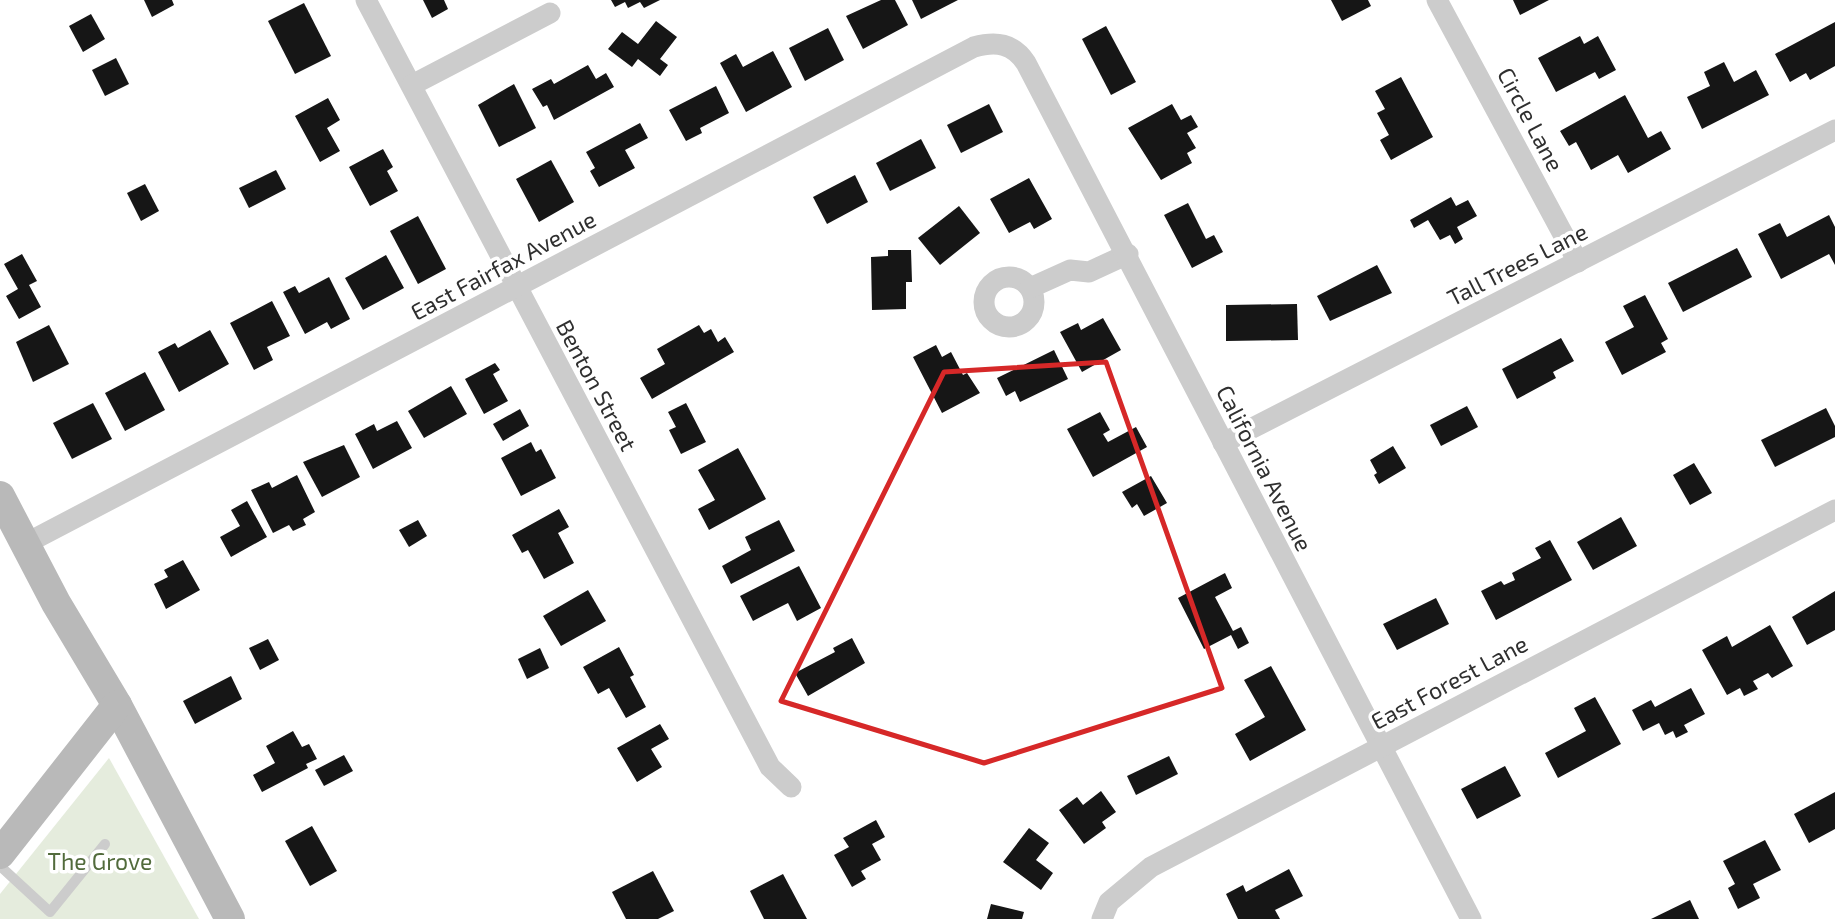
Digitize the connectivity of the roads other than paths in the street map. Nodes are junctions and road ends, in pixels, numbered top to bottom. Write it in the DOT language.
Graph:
graph roads {
  1 [pos="366,0"];
  2 [pos="1437,0"];
  3 [pos="550,13"];
  4 [pos="1007,46"];
  5 [pos="412,85"];
  6 [pos="1835,130"];
  7 [pos="1128,254"];
  8 [pos="1578,262"];
  9 [pos="516,288"];
  10 [pos="1030,288"];
  11 [pos="1223,443"];
  12 [pos="0,496"];
  13 [pos="1835,510"];
  14 [pos="25,544"];
  15 [pos="117,705"];
  16 [pos="1380,748"];
  17 [pos="791,787"];
  18 [pos="105,844"];
  19 [pos="0,854"];
  20 [pos="0,866"];
  21 [pos="47,915"];
  22 [pos="230,919"];
  23 [pos="1102,919"];
  24 [pos="1471,919"];
  1 -- 5 [label="street, Benton Street"];
  2 -- 8 [label="street, Circle Lane"];
  3 -- 5 [label="street"];
  4 -- 7 [label="street, California Avenue"];
  4 -- 9 [label="street, East Fairfax Avenue"];
  5 -- 9 [label="street, Benton Street"];
  6 -- 8 [label="street, Tall Trees Lane"];
  7 -- 10 [label="street"];
  7 -- 11 [label="street, California Avenue"];
  8 -- 11 [label="street, Tall Trees Lane"];
  9 -- 14 [label="street, East Fairfax Avenue"];
  9 -- 17 [label="street, Benton Street"];
  11 -- 16 [label="street, California Avenue"];
  12 -- 14 [label="main road"];
  13 -- 16 [label="street, East Forest Lane"];
  14 -- 15 [label="main road"];
  15 -- 19 [label="main road"];
  15 -- 22 [label="main road"];
  16 -- 23 [label="street, East Forest Lane"];
  16 -- 24 [label="street, California Avenue"];
  18 -- 21 [label="lane"];
  20 -- 21 [label="lane"];
}
